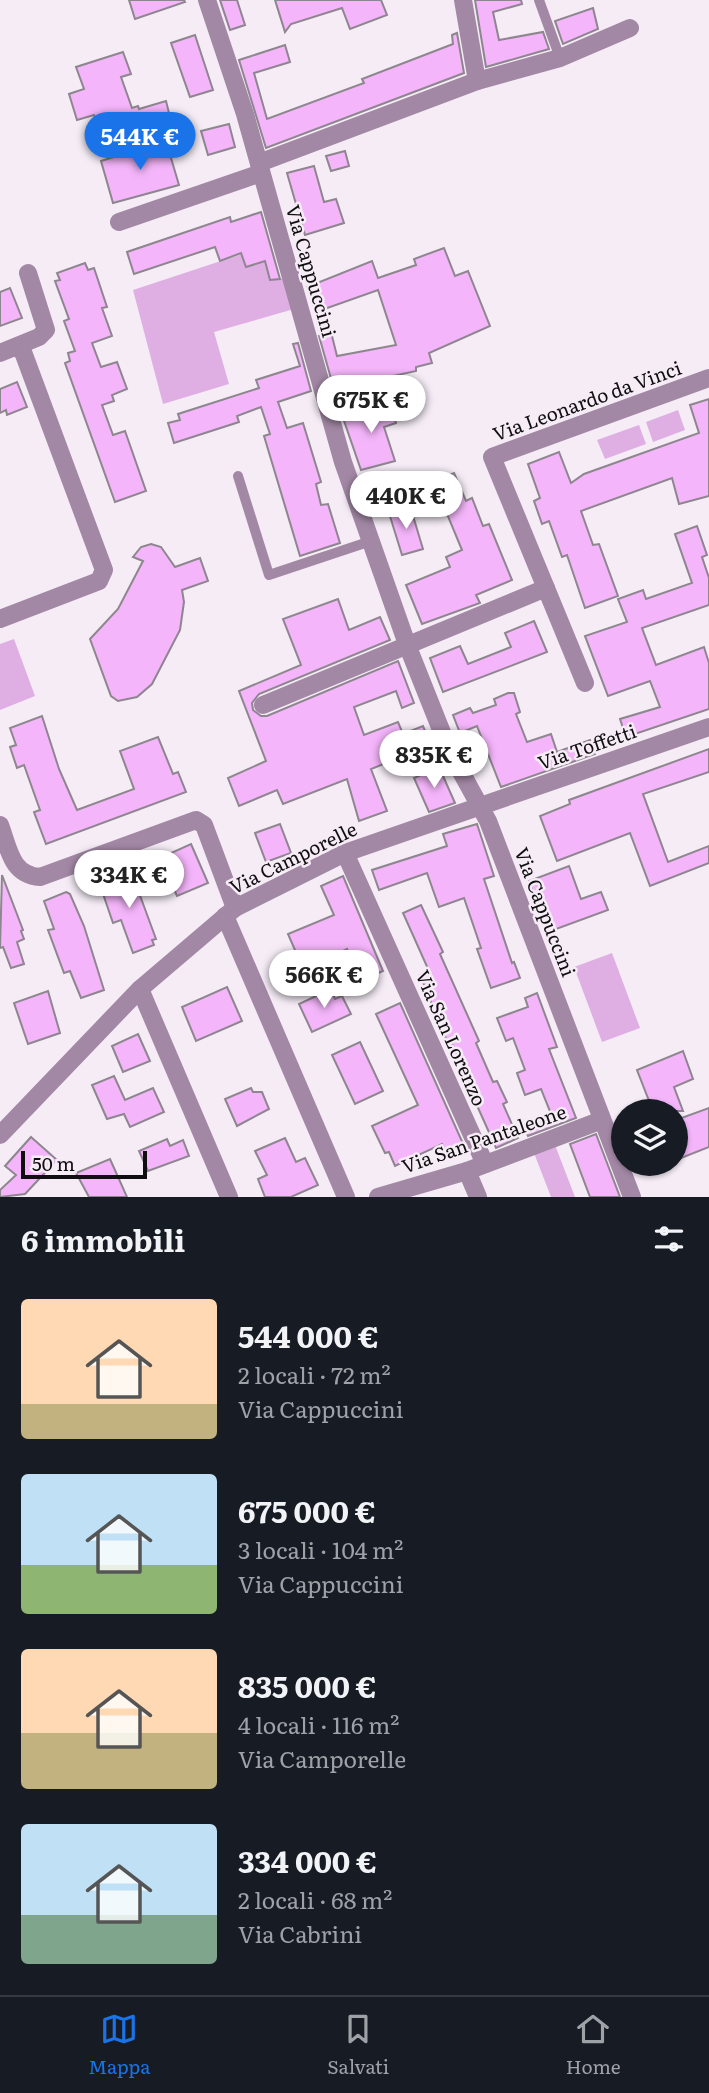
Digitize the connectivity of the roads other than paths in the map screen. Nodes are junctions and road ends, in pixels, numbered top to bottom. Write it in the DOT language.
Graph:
graph roads {
  1 [pos="207,0"];
  2 [pos="463,0"];
  3 [pos="539,0"];
  4 [pos="630,28"];
  5 [pos="560,58"];
  6 [pos="477,80"];
  7 [pos="260,168"];
  8 [pos="119,222"];
  9 [pos="28,273"];
  10 [pos="8,350"];
  11 [pos="709,378"];
  12 [pos="238,476"];
  13 [pos="371,541"];
  14 [pos="546,588"];
  15 [pos="0,619"];
  16 [pos="408,647"];
  17 [pos="586,683"];
  18 [pos="262,705"];
  19 [pos="709,727"];
  20 [pos="478,807"];
  21 [pos="0,825"];
  22 [pos="345,853"];
  23 [pos="230,912"];
  24 [pos="140,989"];
  25 [pos="602,1120"];
  26 [pos="0,1135"];
  27 [pos="485,1164"];
  28 [pos="467,1171"];
  29 [pos="229,1197"];
  30 [pos="346,1197"];
  31 [pos="378,1197"];
  32 [pos="478,1197"];
  33 [pos="632,1197"];
  1 -- 7 [label="street, Via Cappuccini"];
  2 -- 6 [label="street"];
  3 -- 5 [label="lane"];
  4 -- 5 [label="street"];
  5 -- 6 [label="street"];
  6 -- 7 [label="street"];
  7 -- 8 [label="street"];
  7 -- 13 [label="street, Via Cappuccini"];
  9 -- 10 [label="street"];
  10 -- 15 [label="street"];
  11 -- 14 [label="street, Via Leonardo da Vinci"];
  12 -- 13 [label="lane"];
  13 -- 16 [label="street, Via Cappuccini"];
  14 -- 16 [label="street"];
  14 -- 17 [label="street, Via Leonardo da Vinci"];
  16 -- 18 [label="street"];
  16 -- 20 [label="street, Via Cappuccini"];
  19 -- 20 [label="street, Via Toffetti"];
  20 -- 22 [label="street, Via Camporelle"];
  20 -- 25 [label="street, Via Cappuccini"];
  21 -- 23 [label="street"];
  22 -- 23 [label="street, Via Camporelle"];
  22 -- 27 [label="street, Via San Lorenzo"];
  23 -- 24 [label="street, Via Camporelle"];
  23 -- 30 [label="street"];
  24 -- 26 [label="street, Via Camporelle"];
  24 -- 29 [label="street"];
  25 -- 27 [label="street, Via San Pantaleone"];
  25 -- 33 [label="street, Via Cappuccini"];
  27 -- 28 [label="street, Via San Pantaleone"];
  28 -- 31 [label="street, Via San Pantaleone"];
  28 -- 32 [label="street"];
}
